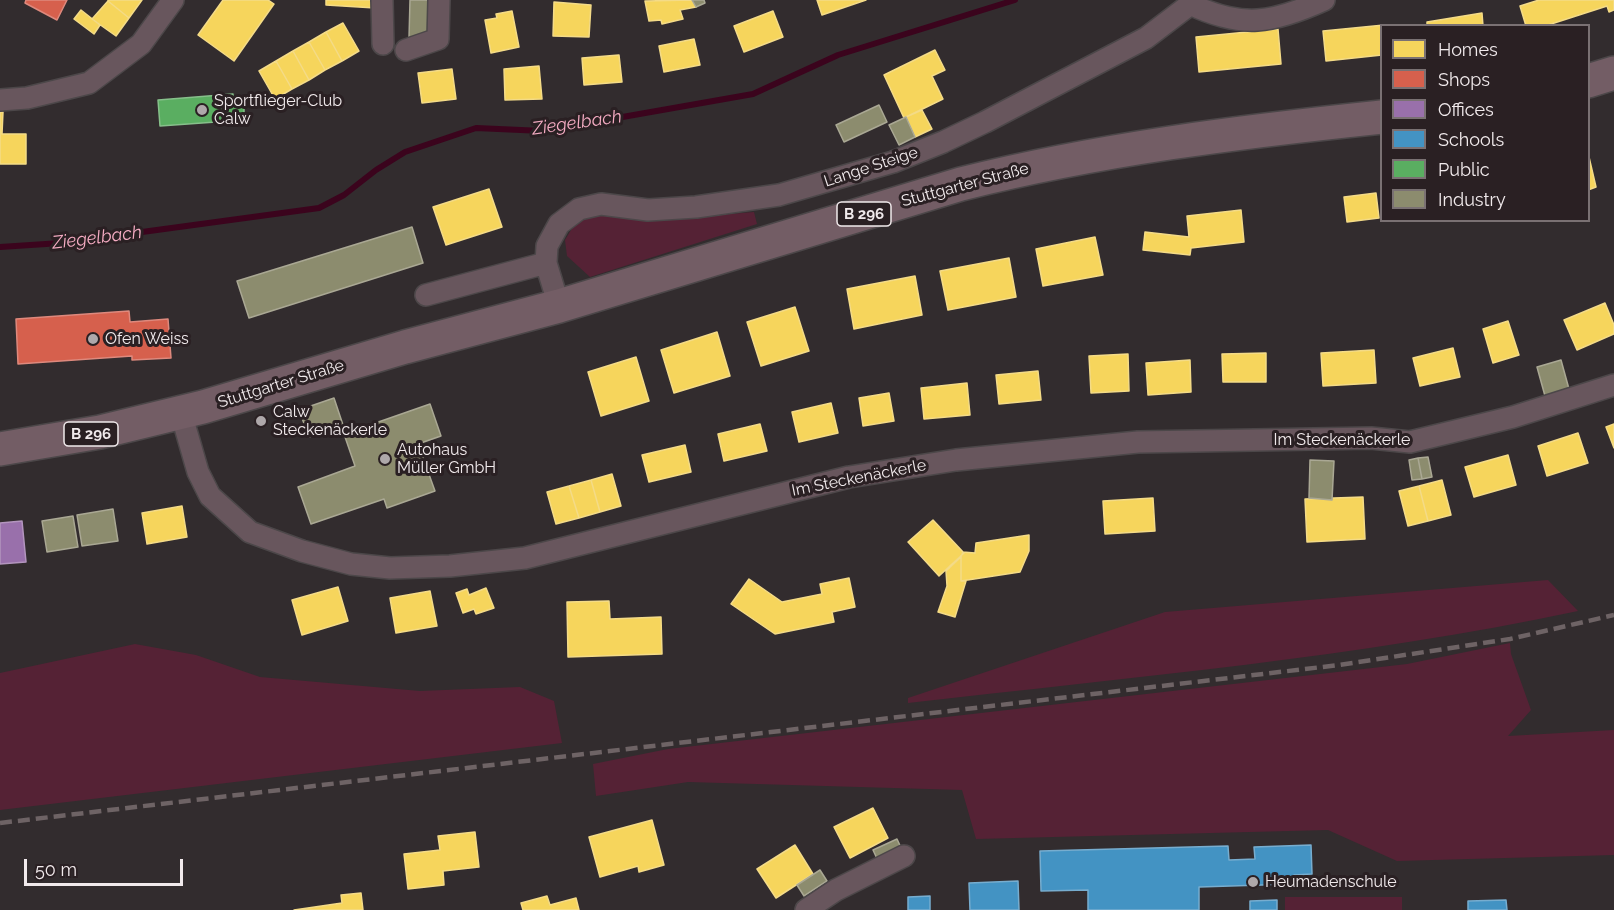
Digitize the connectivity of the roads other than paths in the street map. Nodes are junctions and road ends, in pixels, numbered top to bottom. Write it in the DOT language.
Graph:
graph roads {
  1 [pos="173,0"];
  2 [pos="381,0"];
  3 [pos="440,0"];
  4 [pos="1324,0"];
  5 [pos="1194,2"];
  6 [pos="383,44"];
  7 [pos="406,50"];
  8 [pos="1614,74"];
  9 [pos="1590,80"];
  10 [pos="0,100"];
  11 [pos="1380,117"];
  12 [pos="546,263"];
  13 [pos="426,295"];
  14 [pos="559,306"];
  15 [pos="1614,385"];
  16 [pos="181,413"];
  17 [pos="0,448"];
  18 [pos="904,856"];
  19 [pos="806,910"];
  1 -- 10 [label="street"];
  2 -- 6 [label="street"];
  3 -- 7 [label="street"];
  4 -- 5 [label="street"];
  5 -- 12 [label="street, Lange Steige"];
  8 -- 9 [label="main road"];
  11 -- 14 [label="main road, Stuttgarter Straße / B 296"];
  12 -- 13 [label="street"];
  12 -- 14 [label="street"];
  14 -- 16 [label="main road, Stuttgarter Straße / B 296"];
  15 -- 16 [label="street, Im Steckenäckerle"];
  16 -- 17 [label="main road, Stuttgarter Straße / B 296"];
  18 -- 19 [label="street"];
}
